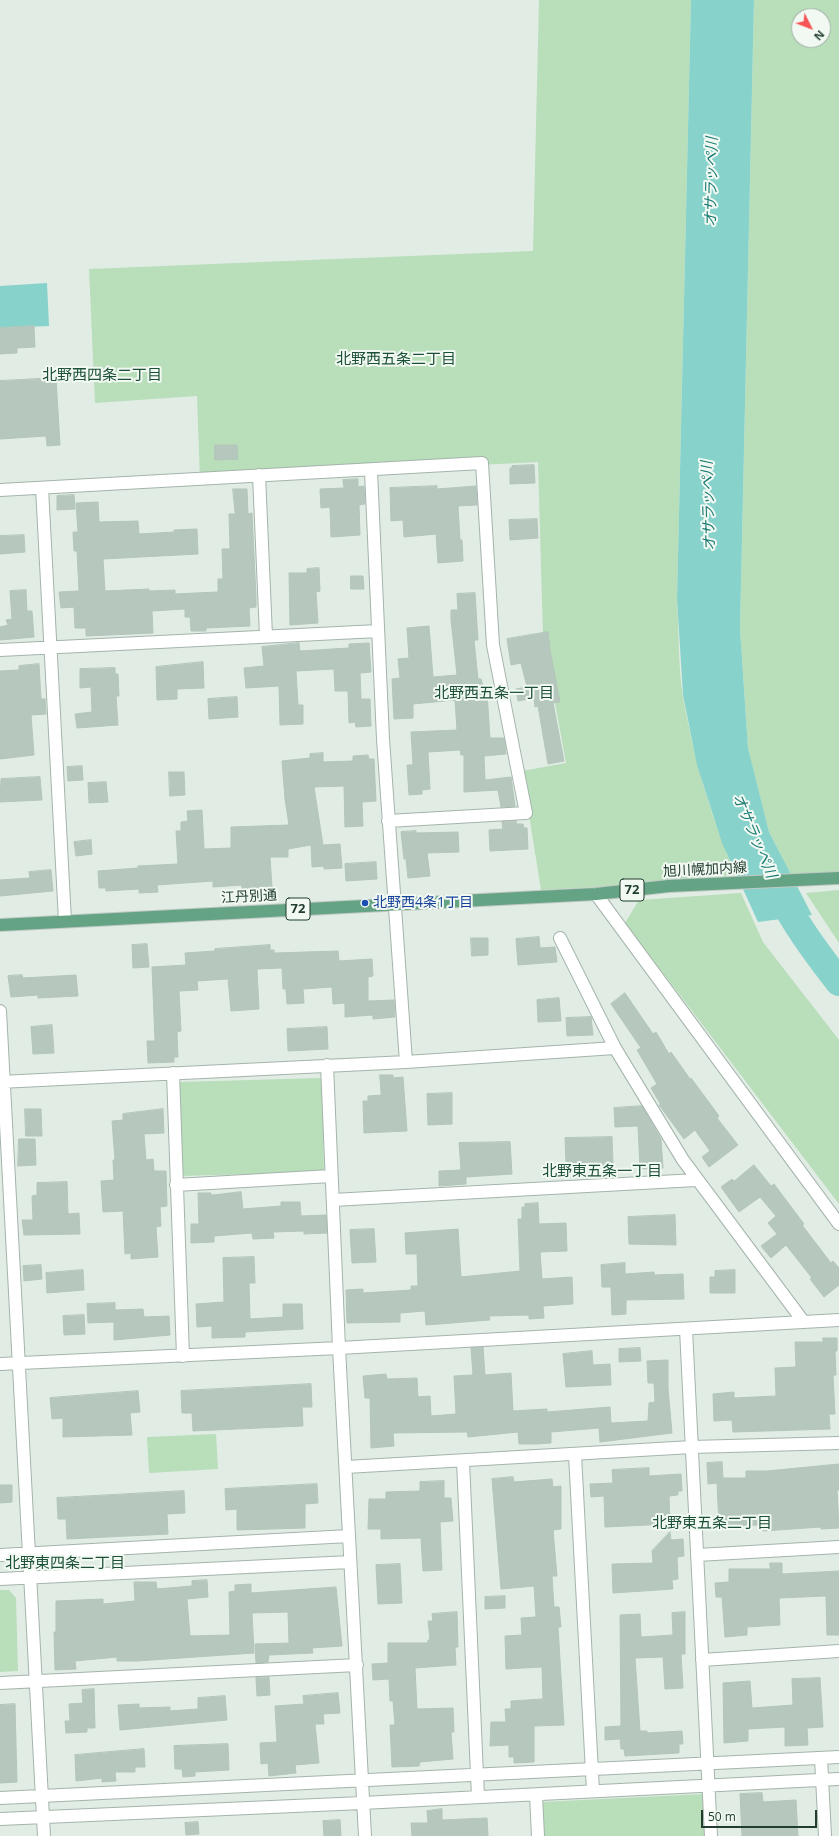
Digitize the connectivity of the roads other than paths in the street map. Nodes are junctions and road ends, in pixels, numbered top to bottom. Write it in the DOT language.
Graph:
graph roads {
  1 [pos="371,471"];
  2 [pos="259,475"];
  3 [pos="42,488"];
  4 [pos="0,490"];
  5 [pos="378,631"];
  6 [pos="266,636"];
  7 [pos="51,647"];
  8 [pos="0,650"];
  9 [pos="388,821"];
  10 [pos="839,878"];
  11 [pos="596,894"];
  12 [pos="394,904"];
  13 [pos="64,921"];
  14 [pos="0,925"];
  15 [pos="560,938"];
  16 [pos="0,1011"];
  17 [pos="615,1048"];
  18 [pos="406,1062"];
  19 [pos="327,1065"];
  20 [pos="173,1073"];
  21 [pos="2,1082"];
  22 [pos="331,1176"];
  23 [pos="696,1180"];
  24 [pos="176,1185"];
  25 [pos="333,1200"];
  26 [pos="6,1220"];
  27 [pos="839,1224"];
  28 [pos="839,1320"];
  29 [pos="803,1321"];
  30 [pos="686,1329"];
  31 [pos="339,1348"];
  32 [pos="182,1356"];
  33 [pos="19,1363"];
  34 [pos="0,1364"];
  35 [pos="839,1443"];
  36 [pos="692,1447"];
  37 [pos="575,1455"];
  38 [pos="463,1461"];
  39 [pos="346,1467"];
  40 [pos="349,1536"];
  41 [pos="839,1547"];
  42 [pos="30,1554"];
  43 [pos="0,1555"];
  44 [pos="697,1555"];
  45 [pos="350,1562"];
  46 [pos="30,1577"];
  47 [pos="0,1579"];
  48 [pos="839,1651"];
  49 [pos="702,1660"];
  50 [pos="357,1665"];
  51 [pos="35,1681"];
  52 [pos="0,1683"];
  53 [pos="839,1757"];
  54 [pos="821,1758"];
  55 [pos="708,1763"];
  56 [pos="593,1769"];
  57 [pos="477,1774"];
  58 [pos="822,1779"];
  59 [pos="839,1779"];
  60 [pos="362,1780"];
  61 [pos="709,1786"];
  62 [pos="593,1792"];
  63 [pos="536,1794"];
  64 [pos="41,1795"];
  65 [pos="478,1797"];
  66 [pos="0,1798"];
  67 [pos="362,1803"];
  68 [pos="43,1816"];
  69 [pos="0,1819"];
  70 [pos="44,1836"];
  71 [pos="365,1836"];
  72 [pos="538,1836"];
  73 [pos="711,1836"];
  74 [pos="825,1836"];
  1 -- 2 [label="street"];
  1 -- 5 [label="street"];
  1 -- 9 [label="street"];
  2 -- 3 [label="street"];
  2 -- 6 [label="street"];
  3 -- 4 [label="street"];
  3 -- 7 [label="street"];
  5 -- 6 [label="street"];
  5 -- 9 [label="street"];
  6 -- 7 [label="street"];
  7 -- 8 [label="street"];
  7 -- 13 [label="street"];
  9 -- 12 [label="street"];
  10 -- 11 [label="main road, 旭川幌加内線 / 72"];
  11 -- 12 [label="main road, 江丹別通 / 72"];
  11 -- 27 [label="street"];
  12 -- 13 [label="main road, 江丹別通 / 72"];
  12 -- 18 [label="street"];
  13 -- 14 [label="main road, 江丹別通 / 72"];
  15 -- 17 [label="street"];
  16 -- 21 [label="street"];
  17 -- 18 [label="street"];
  17 -- 23 [label="street"];
  18 -- 19 [label="street"];
  19 -- 20 [label="street"];
  19 -- 22 [label="street"];
  20 -- 21 [label="street"];
  20 -- 24 [label="street"];
  21 -- 26 [label="street"];
  22 -- 24 [label="street"];
  22 -- 25 [label="street"];
  23 -- 25 [label="street"];
  23 -- 29 [label="street"];
  24 -- 32 [label="street"];
  25 -- 31 [label="street"];
  26 -- 33 [label="street"];
  28 -- 29 [label="street"];
  29 -- 30 [label="street"];
  30 -- 31 [label="street"];
  30 -- 36 [label="street"];
  31 -- 32 [label="street"];
  31 -- 39 [label="street"];
  32 -- 33 [label="street"];
  33 -- 34 [label="street"];
  33 -- 42 [label="street"];
  35 -- 36 [label="street"];
  36 -- 37 [label="street"];
  36 -- 44 [label="street"];
  37 -- 38 [label="street"];
  37 -- 56 [label="street"];
  38 -- 39 [label="street"];
  38 -- 57 [label="street"];
  39 -- 40 [label="street"];
  40 -- 42 [label="street"];
  40 -- 45 [label="street"];
  41 -- 44 [label="street"];
  42 -- 43 [label="street"];
  42 -- 46 [label="street"];
  44 -- 49 [label="street"];
  45 -- 46 [label="street"];
  45 -- 50 [label="street"];
  46 -- 47 [label="street"];
  46 -- 51 [label="street"];
  48 -- 49 [label="street"];
  49 -- 55 [label="street"];
  50 -- 51 [label="street"];
  50 -- 60 [label="street"];
  51 -- 52 [label="street"];
  51 -- 64 [label="street"];
  53 -- 54 [label="street"];
  54 -- 55 [label="street"];
  54 -- 58 [label="street"];
  55 -- 56 [label="street"];
  55 -- 61 [label="street"];
  56 -- 57 [label="street"];
  56 -- 62 [label="street"];
  57 -- 60 [label="street"];
  57 -- 65 [label="street"];
  58 -- 59 [label="street"];
  58 -- 61 [label="street"];
  58 -- 74 [label="street"];
  60 -- 64 [label="street"];
  60 -- 67 [label="street"];
  61 -- 62 [label="street"];
  61 -- 73 [label="street"];
  62 -- 63 [label="street"];
  63 -- 65 [label="street"];
  63 -- 72 [label="street"];
  64 -- 66 [label="street"];
  64 -- 68 [label="street"];
  65 -- 67 [label="street"];
  67 -- 68 [label="street"];
  67 -- 71 [label="street"];
  68 -- 69 [label="street"];
  68 -- 70 [label="street"];
}
